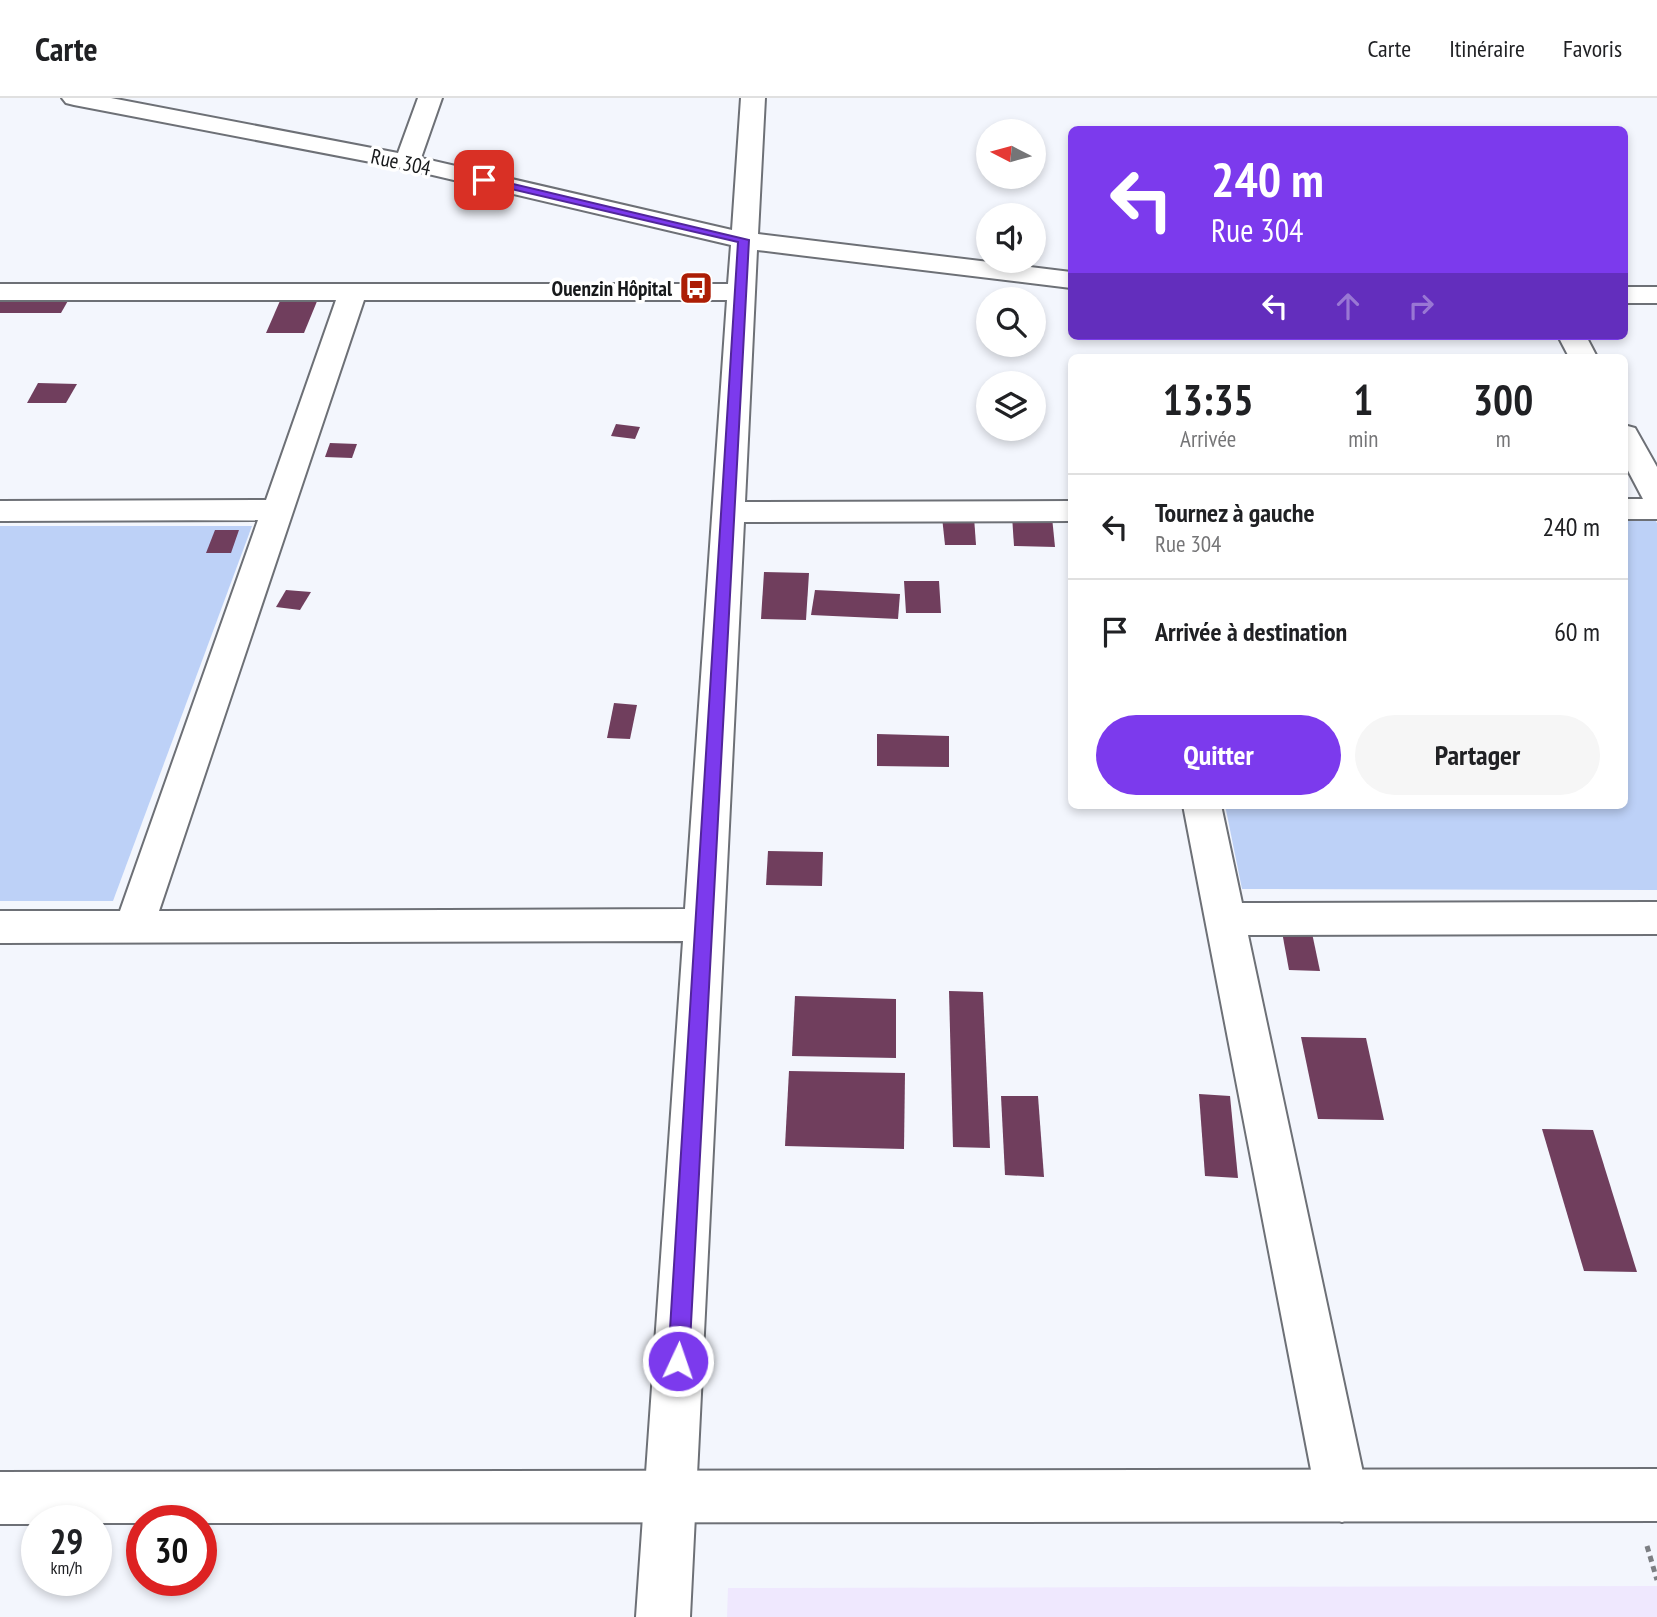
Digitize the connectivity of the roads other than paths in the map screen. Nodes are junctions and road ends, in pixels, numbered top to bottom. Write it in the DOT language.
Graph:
graph roads {
  1 [pos="74,98"];
  2 [pos="430,98"];
  3 [pos="753,98"];
  4 [pos="407,162"];
  5 [pos="743,240"];
  6 [pos="1065,280"];
  7 [pos="0,292"];
  8 [pos="352,292"];
  9 [pos="742,292"];
  10 [pos="1628,295"];
  11 [pos="1657,295"];
  12 [pos="1628,442"];
  13 [pos="1657,496"];
  14 [pos="1628,509"];
  15 [pos="1657,509"];
  16 [pos="277,510"];
  17 [pos="0,511"];
  18 [pos="1068,511"];
  19 [pos="729,512"];
  20 [pos="1203,809"];
  21 [pos="1657,918"];
  22 [pos="1225,919"];
  23 [pos="705,925"];
  24 [pos="0,927"];
  25 [pos="134,927"];
  26 [pos="1657,1495"];
  27 [pos="1342,1496"];
  28 [pos="0,1497"];
  29 [pos="670,1497"];
  30 [pos="663,1617"];
  1 -- 4 [label="street, Rue 304"];
  2 -- 4 [label="street"];
  3 -- 5 [label="street"];
  4 -- 5 [label="street, Rue 304"];
  5 -- 6 [label="street, Rue 304"];
  5 -- 9 [label="street"];
  7 -- 8 [label="street"];
  8 -- 9 [label="street"];
  8 -- 16 [label="street"];
  9 -- 19 [label="street"];
  10 -- 11 [label="street"];
  12 -- 13 [label="street"];
  14 -- 15 [label="street"];
  16 -- 17 [label="street"];
  16 -- 25 [label="street"];
  18 -- 19 [label="street"];
  19 -- 23 [label="street"];
  20 -- 22 [label="street"];
  21 -- 22 [label="street"];
  22 -- 27 [label="street"];
  23 -- 25 [label="street"];
  23 -- 29 [label="street"];
  24 -- 25 [label="street"];
  26 -- 27 [label="street"];
  27 -- 29 [label="street"];
  28 -- 29 [label="street"];
  29 -- 30 [label="street"];
}
